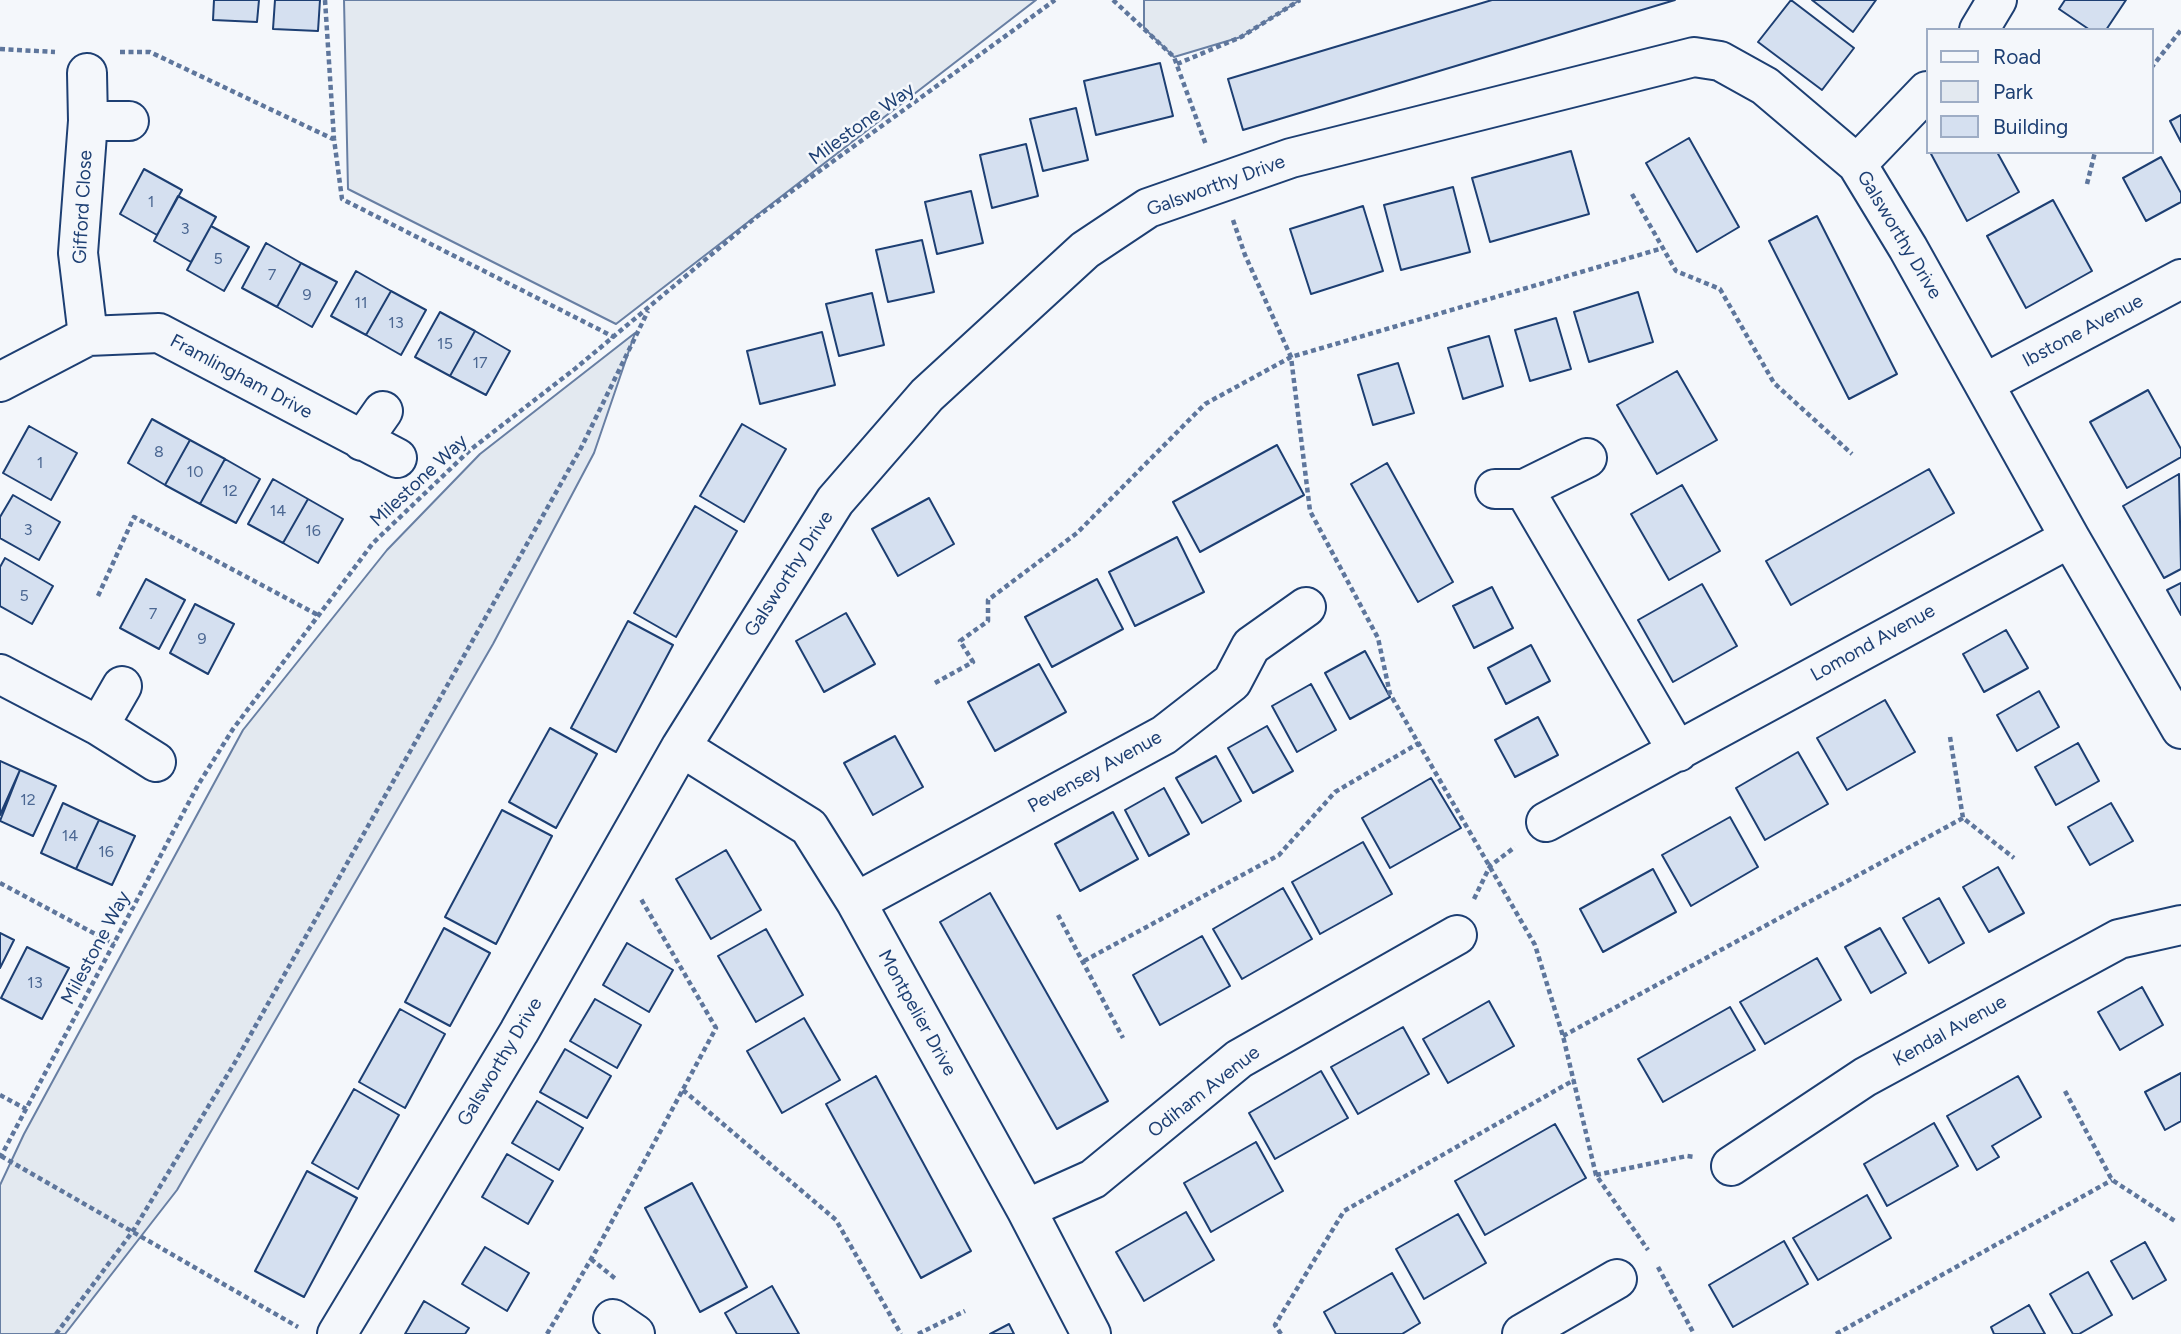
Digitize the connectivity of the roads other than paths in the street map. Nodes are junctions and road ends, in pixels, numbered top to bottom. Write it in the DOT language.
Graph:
graph roads {
  1 [pos="1997,0"];
  2 [pos="1980,28"];
  3 [pos="85,59"];
  4 [pos="1926,92"];
  5 [pos="88,121"];
  6 [pos="129,121"];
  7 [pos="1857,164"];
  8 [pos="2181,279"];
  9 [pos="88,335"];
  10 [pos="0,382"];
  11 [pos="1985,383"];
  12 [pos="397,458"];
  13 [pos="1587,458"];
  14 [pos="2070,538"];
  15 [pos="1306,607"];
  16 [pos="0,674"];
  17 [pos="122,686"];
  18 [pos="99,726"];
  19 [pos="2181,729"];
  20 [pos="681,747"];
  21 [pos="1678,752"];
  22 [pos="156,762"];
  23 [pos="1546,822"];
  24 [pos="856,902"];
  25 [pos="2181,925"];
  26 [pos="1457,935"];
  27 [pos="1731,1166"];
  28 [pos="1026,1209"];
  29 [pos="1617,1279"];
  30 [pos="337,1334"];
  31 [pos="1091,1334"];
  32 [pos="1522,1334"];
  1 -- 2 [label="street"];
  3 -- 5 [label="street, Gifford Close"];
  4 -- 7 [label="street"];
  5 -- 6 [label="street"];
  5 -- 9 [label="street, Gifford Close"];
  7 -- 11 [label="street, Galsworthy Drive"];
  7 -- 20 [label="street, Galsworthy Drive"];
  8 -- 11 [label="street, Ibstone Avenue"];
  9 -- 10 [label="street, Framlingham Drive"];
  9 -- 12 [label="street, Framlingham Drive"];
  11 -- 14 [label="street, Galsworthy Drive"];
  13 -- 21 [label="street"];
  14 -- 19 [label="street, Galsworthy Drive"];
  14 -- 21 [label="street, Lomond Avenue"];
  15 -- 24 [label="street, Pevensey Avenue"];
  16 -- 18 [label="street"];
  17 -- 18 [label="street"];
  18 -- 22 [label="street"];
  20 -- 24 [label="street, Montpelier Drive"];
  20 -- 30 [label="street, Galsworthy Drive"];
  21 -- 23 [label="street, Lomond Avenue"];
  24 -- 28 [label="street, Montpelier Drive"];
  25 -- 27 [label="street, Kendal Avenue"];
  26 -- 28 [label="street, Odiham Avenue"];
  28 -- 31 [label="street, Montpelier Drive"];
  29 -- 32 [label="street"];
}
